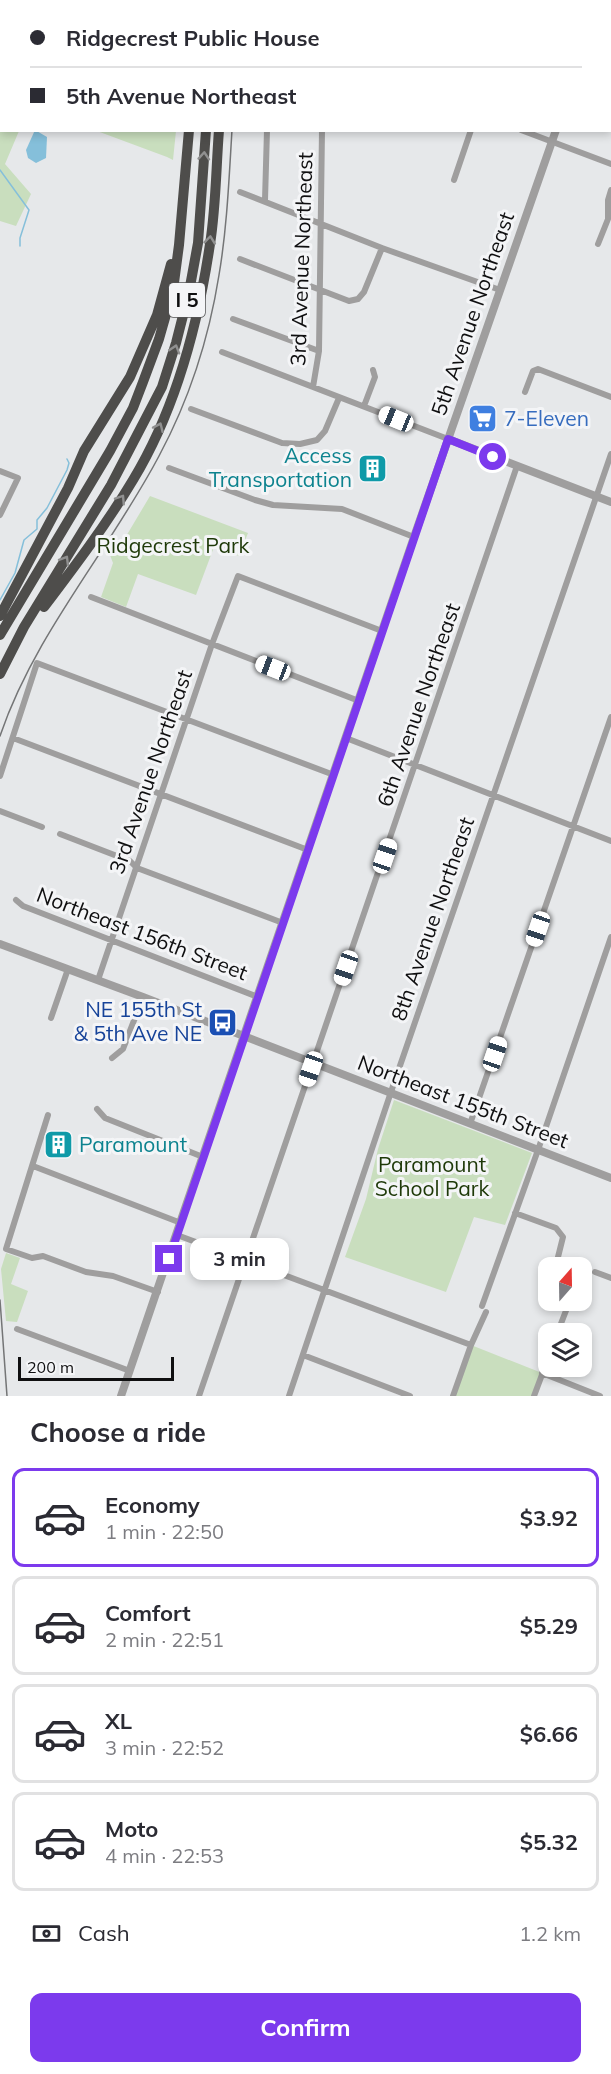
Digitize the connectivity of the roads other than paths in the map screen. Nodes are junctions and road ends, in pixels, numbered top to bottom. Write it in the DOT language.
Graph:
graph roads {
  1 [pos="189,132"];
  2 [pos="206,132"];
  3 [pos="219,132"];
  4 [pos="267,132"];
  5 [pos="322,132"];
  6 [pos="470,132"];
  7 [pos="525,132"];
  8 [pos="555,132"];
  9 [pos="552,143"];
  10 [pos="611,164"];
  11 [pos="454,180"];
  12 [pos="611,190"];
  13 [pos="240,192"];
  14 [pos="265,200"];
  15 [pos="321,224"];
  16 [pos="598,244"];
  17 [pos="179,245"];
  18 [pos="382,248"];
  19 [pos="240,259"];
  20 [pos="321,290"];
  21 [pos="500,291"];
  22 [pos="233,319"];
  23 [pos="319,351"];
  24 [pos="222,352"];
  25 [pos="373,370"];
  26 [pos="313,387"];
  27 [pos="525,392"];
  28 [pos="611,397"];
  29 [pos="339,398"];
  30 [pos="364,406"];
  31 [pos="191,409"];
  32 [pos="448,439"];
  33 [pos="611,454"];
  34 [pos="518,466"];
  35 [pos="169,468"];
  36 [pos="0,471"];
  37 [pos="597,497"];
  38 [pos="611,502"];
  39 [pos="0,515"];
  40 [pos="414,537"];
  41 [pos="91,597"];
  42 [pos="0,616"];
  43 [pos="382,631"];
  44 [pos="0,635"];
  45 [pos="212,644"];
  46 [pos="14,647"];
  47 [pos="0,674"];
  48 [pos="359,701"];
  49 [pos="611,717"];
  50 [pos="186,720"];
  51 [pos="13,738"];
  52 [pos="346,738"];
  53 [pos="416,767"];
  54 [pos="334,775"];
  55 [pos="0,776"];
  56 [pos="162,794"];
  57 [pos="494,796"];
  58 [pos="0,811"];
  59 [pos="42,827"];
  60 [pos="574,827"];
  61 [pos="60,834"];
  62 [pos="611,841"];
  63 [pos="308,850"];
  64 [pos="137,868"];
  65 [pos="16,900"];
  66 [pos="283,923"];
  67 [pos="611,937"];
  68 [pos="112,941"];
  69 [pos="0,944"];
  70 [pos="609,952"];
  71 [pos="68,969"];
  72 [pos="98,980"];
  73 [pos="143,997"];
  74 [pos="258,997"];
  75 [pos="51,1018"];
  76 [pos="245,1037"];
  77 [pos="112,1058"];
  78 [pos="313,1063"];
  79 [pos="391,1093"];
  80 [pos="97,1109"];
  81 [pos="48,1115"];
  82 [pos="470,1124"];
  83 [pos="538,1150"];
  84 [pos="203,1157"];
  85 [pos="33,1166"];
  86 [pos="611,1178"];
  87 [pos="515,1213"];
  88 [pos="181,1223"];
  89 [pos="177,1234"];
  90 [pos="558,1257"];
  91 [pos="247,1261"];
  92 [pos="595,1272"];
  93 [pos="611,1278"];
  94 [pos="325,1290"];
  95 [pos="158,1292"];
  96 [pos="482,1306"];
  97 [pos="486,1312"];
  98 [pos="16,1329"];
  99 [pos="471,1345"];
  100 [pos="303,1355"];
  101 [pos="130,1371"];
  102 [pos="541,1377"];
  103 [pos="552,1377"];
  104 [pos="122,1396"];
  105 [pos="200,1396"];
  106 [pos="289,1396"];
  107 [pos="410,1396"];
  108 [pos="453,1396"];
  109 [pos="534,1396"];
  110 [pos="600,1396"];
  1 -- 17 [label="highway, I 5"];
  46 -- 2 [label="highway, I 5, one-way"];
  46 -- 3 [label="highway, one-way"];
  4 -- 14 [label="street"];
  5 -- 15 [label="street, 3rd Avenue Northeast"];
  6 -- 11 [label="street"];
  7 -- 9 [label="street"];
  8 -- 9 [label="street, 5th Avenue Northeast"];
  9 -- 10 [label="street"];
  9 -- 21 [label="street, 5th Avenue Northeast"];
  12 -- 16 [label="street"];
  13 -- 14 [label="street"];
  14 -- 15 [label="street"];
  15 -- 18 [label="street"];
  15 -- 20 [label="street, 3rd Avenue Northeast"];
  17 -- 42 [label="highway"];
  17 -- 44 [label="highway, I 5"];
  18 -- 20 [label="street"];
  18 -- 21 [label="street"];
  19 -- 20 [label="street"];
  20 -- 23 [label="street, 3rd Avenue Northeast"];
  21 -- 32 [label="street, 5th Avenue Northeast"];
  22 -- 23 [label="street"];
  23 -- 26 [label="street, 3rd Avenue Northeast"];
  24 -- 26 [label="street"];
  25 -- 30 [label="street"];
  26 -- 29 [label="street"];
  27 -- 28 [label="street"];
  29 -- 30 [label="street"];
  29 -- 31 [label="street"];
  30 -- 32 [label="street"];
  32 -- 34 [label="street"];
  32 -- 40 [label="street, 5th Avenue Northeast"];
  33 -- 37 [label="street, 8th Avenue Northeast"];
  34 -- 37 [label="street"];
  34 -- 53 [label="street, 6th Avenue Northeast"];
  35 -- 40 [label="street"];
  36 -- 39 [label="street"];
  37 -- 38 [label="street"];
  37 -- 57 [label="street, 8th Avenue Northeast"];
  40 -- 43 [label="street, 5th Avenue Northeast"];
  41 -- 45 [label="street"];
  43 -- 45 [label="street, 3rd Avenue Northeast"];
  43 -- 48 [label="street, 5th Avenue Northeast"];
  45 -- 48 [label="street"];
  45 -- 50 [label="street, 3rd Avenue Northeast"];
  46 -- 47 [label="highway, I 5"];
  48 -- 52 [label="street, 5th Avenue Northeast"];
  49 -- 60 [label="street"];
  50 -- 51 [label="street"];
  50 -- 54 [label="street"];
  50 -- 56 [label="street, 3rd Avenue Northeast"];
  51 -- 55 [label="street"];
  51 -- 56 [label="street"];
  52 -- 53 [label="street"];
  52 -- 54 [label="street, 5th Avenue Northeast"];
  53 -- 57 [label="street"];
  53 -- 78 [label="street, 6th Avenue Northeast"];
  54 -- 63 [label="street, 5th Avenue Northeast"];
  56 -- 63 [label="street"];
  56 -- 64 [label="street, 3rd Avenue Northeast"];
  57 -- 60 [label="street"];
  57 -- 79 [label="street, 8th Avenue Northeast"];
  58 -- 59 [label="street"];
  60 -- 62 [label="street"];
  60 -- 82 [label="street"];
  61 -- 64 [label="street"];
  63 -- 66 [label="street, 5th Avenue Northeast"];
  64 -- 66 [label="street"];
  64 -- 68 [label="street, 3rd Avenue Northeast"];
  65 -- 68 [label="street, Northeast 156th Street"];
  66 -- 74 [label="street, 5th Avenue Northeast"];
  67 -- 70 [label="street"];
  68 -- 72 [label="street, 3rd Avenue Northeast"];
  68 -- 74 [label="street, Northeast 156th Street"];
  69 -- 71 [label="street, Northeast 155th Street"];
  70 -- 83 [label="street"];
  71 -- 72 [label="street, Northeast 155th Street"];
  71 -- 75 [label="street"];
  72 -- 73 [label="street, Northeast 155th Street"];
  73 -- 76 [label="street, Northeast 155th Street"];
  73 -- 77 [label="street"];
  74 -- 76 [label="street, 5th Avenue Northeast"];
  76 -- 78 [label="street, Northeast 155th Street"];
  76 -- 84 [label="street, 5th Avenue Northeast"];
  78 -- 79 [label="street, Northeast 155th Street"];
  78 -- 91 [label="street, 6th Avenue Northeast"];
  79 -- 82 [label="street, Northeast 155th Street"];
  79 -- 94 [label="street, 8th Avenue Northeast"];
  80 -- 84 [label="street"];
  81 -- 85 [label="street"];
  82 -- 83 [label="street, Northeast 155th Street"];
  83 -- 86 [label="street, Northeast 155th Street"];
  83 -- 87 [label="street"];
  84 -- 88 [label="street, 5th Avenue Northeast"];
  85 -- 88 [label="street"];
  85 -- 95 [label="street"];
  87 -- 90 [label="street"];
  87 -- 96 [label="street"];
  88 -- 89 [label="street, 5th Avenue Northeast"];
  89 -- 91 [label="street"];
  89 -- 95 [label="street, 5th Avenue Northeast"];
  91 -- 94 [label="street"];
  91 -- 105 [label="street, 6th Avenue Northeast"];
  92 -- 93 [label="street"];
  94 -- 99 [label="street"];
  94 -- 100 [label="street, 8th Avenue Northeast"];
  95 -- 101 [label="street, 5th Avenue Northeast"];
  97 -- 99 [label="street"];
  98 -- 101 [label="street"];
  99 -- 108 [label="street"];
  100 -- 106 [label="street, 8th Avenue Northeast"];
  100 -- 107 [label="street"];
  101 -- 104 [label="street, 5th Avenue Northeast"];
  102 -- 109 [label="street"];
  103 -- 110 [label="street"];
}
